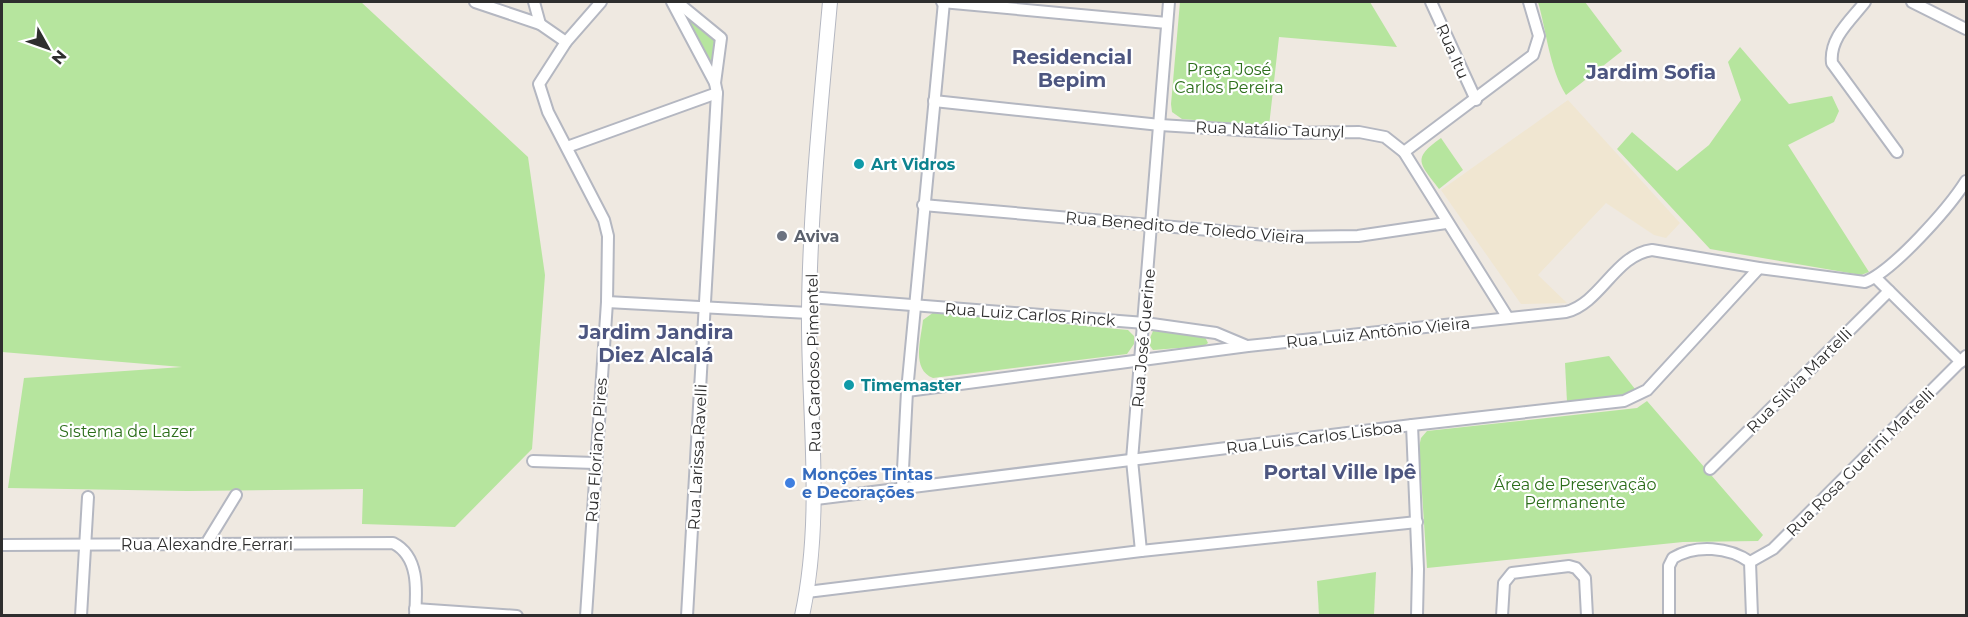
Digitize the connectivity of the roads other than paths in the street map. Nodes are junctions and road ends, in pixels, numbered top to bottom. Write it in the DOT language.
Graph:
graph roads {
  1 [pos="475,2"];
  2 [pos="534,2"];
  3 [pos="601,2"];
  4 [pos="672,2"];
  5 [pos="677,2"];
  6 [pos="830,2"];
  7 [pos="943,2"];
  8 [pos="1169,2"];
  9 [pos="1431,2"];
  10 [pos="1529,2"];
  11 [pos="1866,2"];
  12 [pos="1912,2"];
  13 [pos="1167,23"];
  14 [pos="540,24"];
  15 [pos="1966,29"];
  16 [pos="566,42"];
  17 [pos="716,88"];
  18 [pos="1476,100"];
  19 [pos="934,101"];
  20 [pos="1160,125"];
  21 [pos="567,147"];
  22 [pos="1404,152"];
  23 [pos="1897,152"];
  24 [pos="1966,181"];
  25 [pos="923,205"];
  26 [pos="1446,223"];
  27 [pos="1152,225"];
  28 [pos="1759,268"];
  29 [pos="1876,278"];
  30 [pos="1889,291"];
  31 [pos="809,297"];
  32 [pos="607,302"];
  33 [pos="914,305"];
  34 [pos="705,308"];
  35 [pos="809,313"];
  36 [pos="1508,318"];
  37 [pos="1145,323"];
  38 [pos="1248,346"];
  39 [pos="1964,359"];
  40 [pos="1140,362"];
  41 [pos="907,391"];
  42 [pos="1412,424"];
  43 [pos="1132,460"];
  44 [pos="533,462"];
  45 [pos="595,463"];
  46 [pos="1710,469"];
  47 [pos="902,489"];
  48 [pos="236,495"];
  49 [pos="88,497"];
  50 [pos="816,499"];
  51 [pos="1417,522"];
  52 [pos="85,544"];
  53 [pos="206,544"];
  54 [pos="2,545"];
  55 [pos="1141,551"];
  56 [pos="1750,562"];
  57 [pos="807,591"];
  58 [pos="415,612"];
  59 [pos="81,615"];
  60 [pos="517,615"];
  61 [pos="586,615"];
  62 [pos="687,615"];
  63 [pos="802,615"];
  64 [pos="1417,615"];
  65 [pos="1502,615"];
  66 [pos="1587,615"];
  67 [pos="1669,615"];
  68 [pos="1752,615"];
  1 -- 14 [label="street"];
  2 -- 14 [label="street"];
  3 -- 16 [label="street"];
  4 -- 17 [label="street"];
  5 -- 17 [label="street, Rua Larissa Ravelli"];
  6 -- 31 [label="street, Rua Cardoso Pimentel"];
  7 -- 13 [label="street"];
  7 -- 19 [label="street"];
  8 -- 13 [label="street, Rua José Guerine"];
  9 -- 18 [label="street, Rua Itu"];
  10 -- 18 [label="street"];
  11 -- 23 [label="street"];
  12 -- 15 [label="street"];
  13 -- 20 [label="street, Rua José Guerine"];
  14 -- 16 [label="street"];
  16 -- 21 [label="street, Rua Floriano Pires"];
  17 -- 21 [label="street"];
  17 -- 34 [label="street, Rua Larissa Ravelli"];
  18 -- 22 [label="street"];
  19 -- 20 [label="street, Rua Natálio Taunyl"];
  19 -- 25 [label="street"];
  20 -- 22 [label="street, Rua Natálio Taunyl"];
  20 -- 27 [label="street, Rua José Guerine"];
  21 -- 32 [label="street, Rua Floriano Pires"];
  22 -- 26 [label="street, Rua Natálio Taunyl"];
  24 -- 29 [label="street"];
  25 -- 27 [label="street, Rua Benedito de Toledo Vieira"];
  25 -- 33 [label="street"];
  26 -- 27 [label="street, Rua Benedito de Toledo Vieira"];
  26 -- 36 [label="street, Rua Natálio Taunyl"];
  27 -- 37 [label="street, Rua José Guerine"];
  28 -- 29 [label="street, Rua Luiz Antônio Vieira"];
  28 -- 36 [label="street, Rua Luiz Antônio Vieira"];
  28 -- 42 [label="street, Rua Luis Carlos Lisboa"];
  29 -- 30 [label="street"];
  30 -- 39 [label="street"];
  30 -- 46 [label="street, Rua Silvia Martelli"];
  31 -- 33 [label="street, Rua Luiz Carlos Rinck"];
  31 -- 35 [label="street, Rua Cardoso Pimentel"];
  32 -- 34 [label="street"];
  32 -- 45 [label="street, Rua Floriano Pires"];
  33 -- 37 [label="street, Rua Luiz Carlos Rinck"];
  33 -- 41 [label="street"];
  34 -- 35 [label="street"];
  34 -- 62 [label="street, Rua Larissa Ravelli"];
  35 -- 50 [label="street, Rua Cardoso Pimentel"];
  36 -- 38 [label="street, Rua Luiz Antônio Vieira"];
  37 -- 38 [label="street, Rua Luiz Carlos Rinck"];
  37 -- 40 [label="street, Rua José Guerine"];
  38 -- 40 [label="street, Rua Luiz Antônio Vieira"];
  39 -- 56 [label="street, Rua Rosa Guerini Martelli"];
  40 -- 41 [label="street, Rua Luiz Antônio Vieira"];
  40 -- 43 [label="street, Rua José Guerine"];
  41 -- 47 [label="street"];
  42 -- 43 [label="street, Rua Luis Carlos Lisboa"];
  42 -- 51 [label="street"];
  43 -- 47 [label="street, Rua Luis Carlos Lisboa"];
  43 -- 55 [label="street, Rua José Guerine"];
  44 -- 45 [label="street"];
  45 -- 61 [label="street, Rua Floriano Pires"];
  47 -- 50 [label="street, Rua Luis Carlos Lisboa"];
  48 -- 53 [label="street"];
  49 -- 52 [label="street"];
  50 -- 57 [label="street, Rua Cardoso Pimentel"];
  51 -- 55 [label="street"];
  51 -- 64 [label="street"];
  52 -- 53 [label="street, Rua Alexandre Ferrari"];
  52 -- 54 [label="street, Rua Alexandre Ferrari"];
  52 -- 59 [label="street"];
  53 -- 58 [label="street, Rua Alexandre Ferrari"];
  55 -- 57 [label="street"];
  56 -- 67 [label="street"];
  56 -- 68 [label="street"];
  57 -- 63 [label="street, Rua Cardoso Pimentel"];
  58 -- 60 [label="street"];
  65 -- 66 [label="street"];
}
